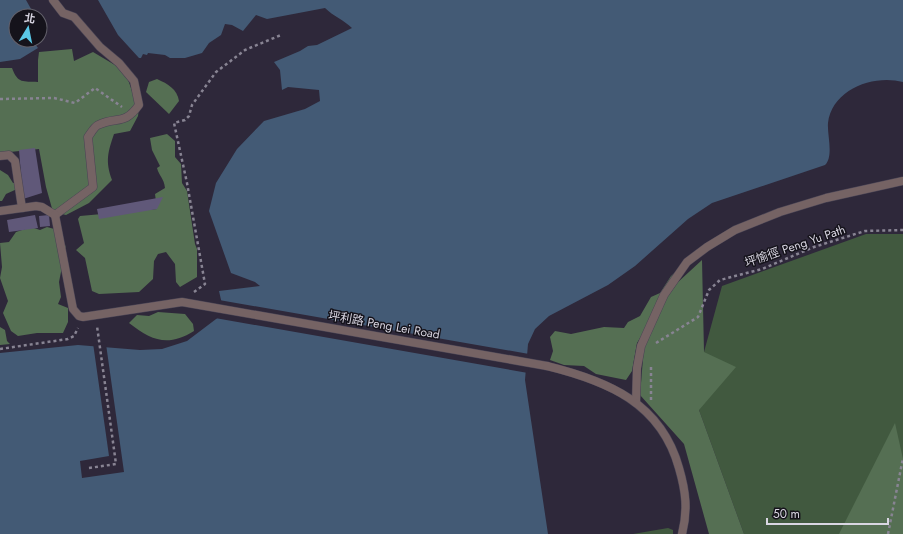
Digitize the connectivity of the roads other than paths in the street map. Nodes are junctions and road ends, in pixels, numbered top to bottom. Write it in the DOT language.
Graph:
graph roads {
  1 [pos="53,0"];
  2 [pos="0,156"];
  3 [pos="903,181"];
  4 [pos="22,208"];
  5 [pos="0,211"];
  6 [pos="55,215"];
  7 [pos="636,402"];
  8 [pos="682,534"];
  1 -- 6 [label="street"];
  2 -- 4 [label="street"];
  3 -- 7 [label="street"];
  4 -- 5 [label="street"];
  4 -- 6 [label="street"];
  6 -- 7 [label="street, 坪利路 Peng Lei Road"];
  7 -- 8 [label="street, 坪利路 Peng Lei Road"];
}
